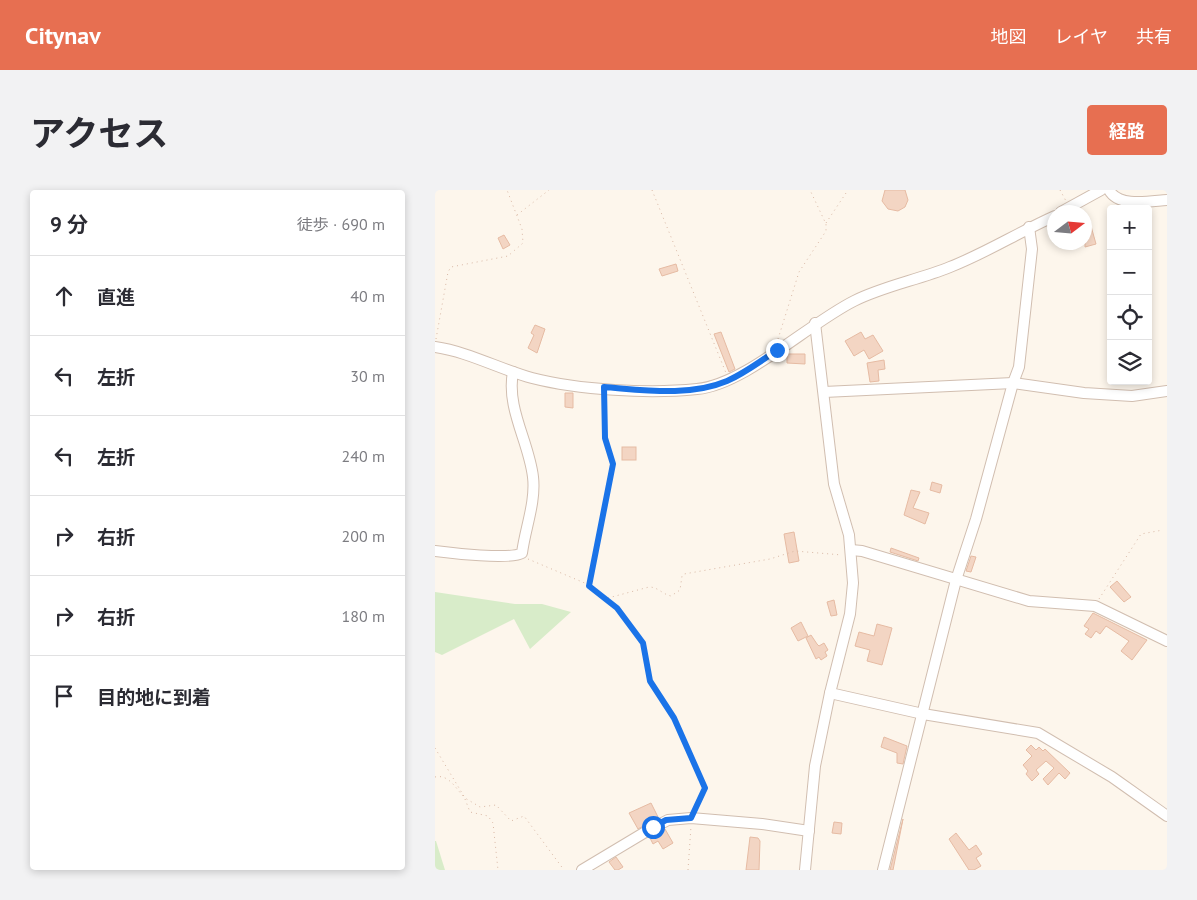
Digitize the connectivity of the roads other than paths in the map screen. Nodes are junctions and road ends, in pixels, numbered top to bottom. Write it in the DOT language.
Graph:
graph roads {
  1 [pos="1101,190"];
  2 [pos="1109,190"];
  3 [pos="1167,200"];
  4 [pos="1075,205"];
  5 [pos="1047,219"];
  6 [pos="1029,227"];
  7 [pos="815,324"];
  8 [pos="435,347"];
  9 [pos="513,372"];
  10 [pos="1013,383"];
  11 [pos="1167,391"];
  12 [pos="824,392"];
  13 [pos="435,551"];
  14 [pos="851,553"];
  15 [pos="956,580"];
  16 [pos="1167,641"];
  17 [pos="830,693"];
  18 [pos="923,714"];
  19 [pos="1167,816"];
  20 [pos="809,831"];
  21 [pos="582,870"];
  22 [pos="805,870"];
  23 [pos="883,870"];
  1 -- 4 [label="street"];
  2 -- 3 [label="street"];
  5 -- 6 [label="street"];
  6 -- 7 [label="street"];
  6 -- 10 [label="street"];
  7 -- 9 [label="street"];
  7 -- 12 [label="street"];
  8 -- 9 [label="street"];
  9 -- 13 [label="street"];
  10 -- 11 [label="street"];
  10 -- 12 [label="street"];
  10 -- 15 [label="street"];
  12 -- 14 [label="street"];
  14 -- 15 [label="street"];
  14 -- 17 [label="street"];
  15 -- 16 [label="street"];
  15 -- 18 [label="street"];
  17 -- 18 [label="street"];
  17 -- 20 [label="street"];
  18 -- 19 [label="street"];
  18 -- 23 [label="street"];
  20 -- 21 [label="street"];
  20 -- 22 [label="street"];
}
